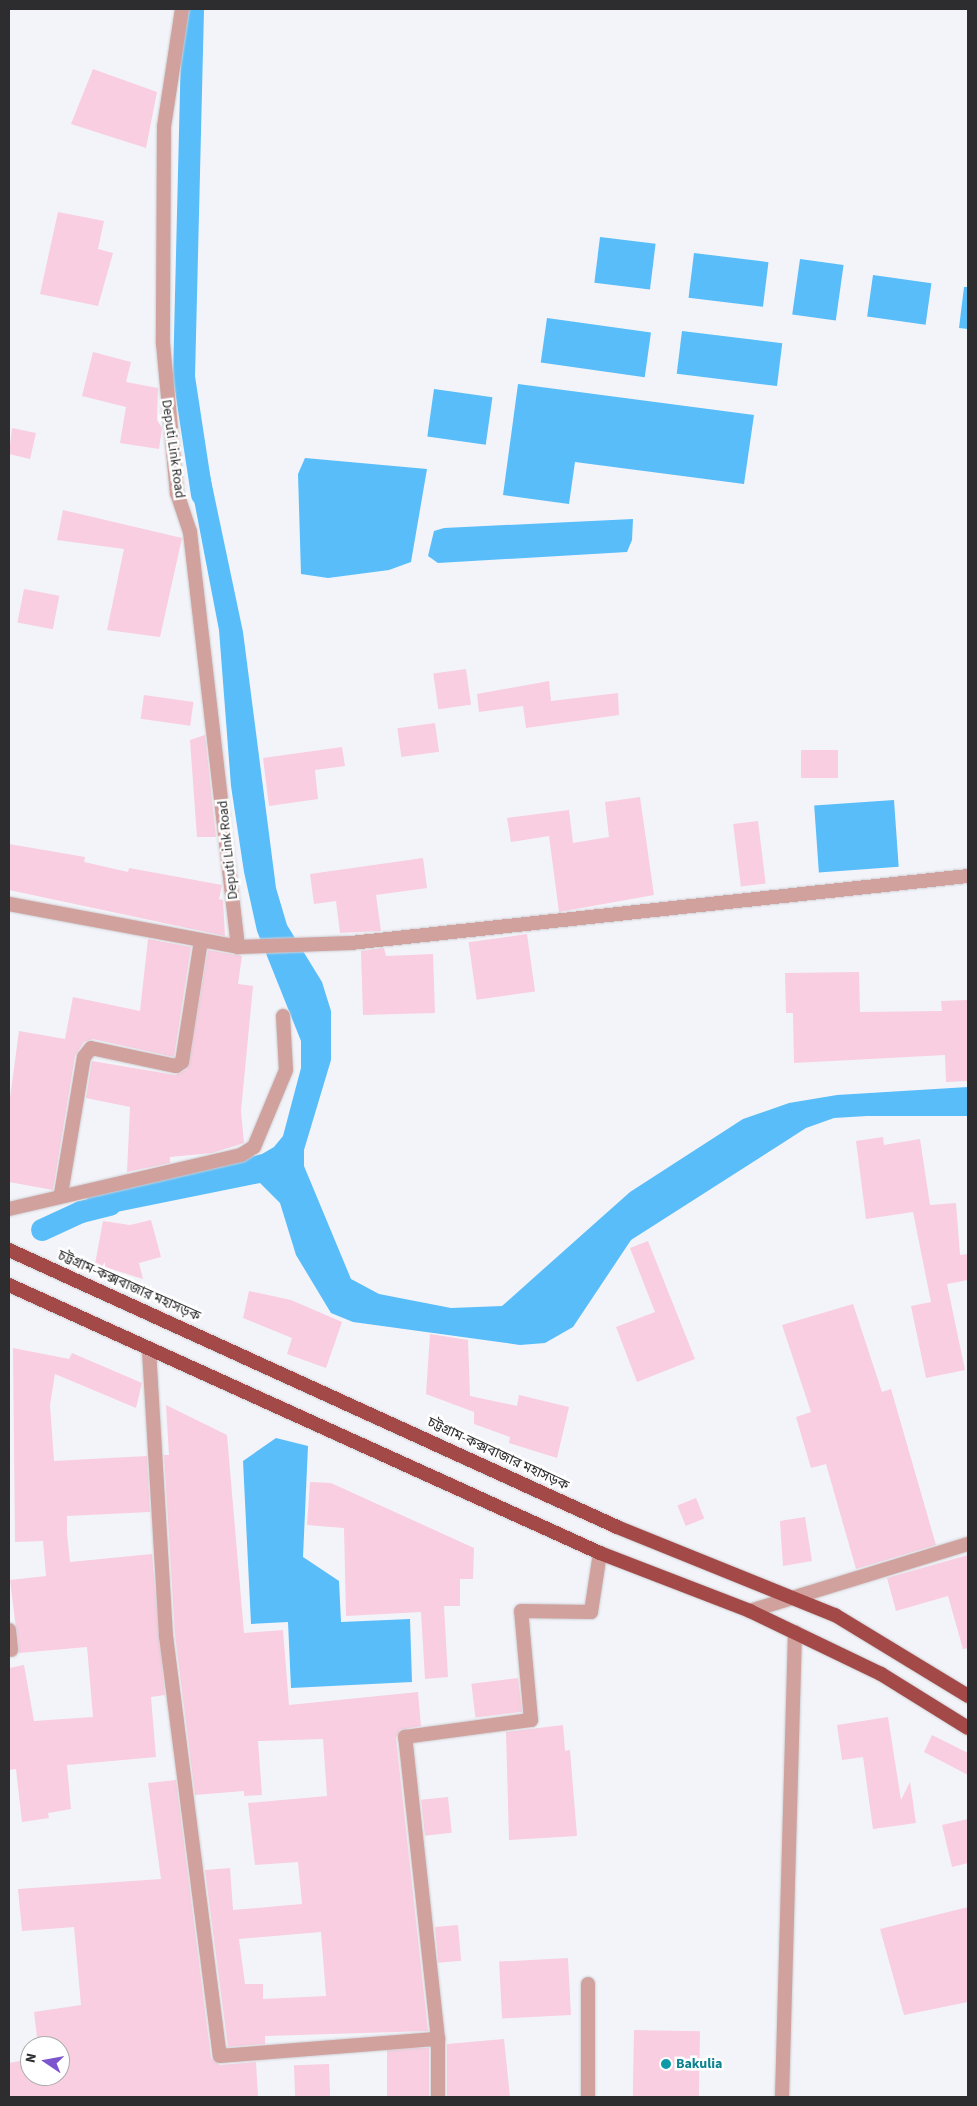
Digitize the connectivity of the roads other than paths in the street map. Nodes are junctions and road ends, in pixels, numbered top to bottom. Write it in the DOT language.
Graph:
graph roads {
  1 [pos="182,9"];
  2 [pos="968,876"];
  3 [pos="9,904"];
  4 [pos="201,940"];
  5 [pos="238,947"];
  6 [pos="283,1016"];
  7 [pos="61,1194"];
  8 [pos="9,1209"];
  9 [pos="9,1250"];
  10 [pos="9,1285"];
  11 [pos="149,1350"];
  12 [pos="968,1544"];
  13 [pos="600,1553"];
  14 [pos="794,1598"];
  15 [pos="750,1611"];
  16 [pos="9,1630"];
  17 [pos="795,1632"];
  18 [pos="11,1650"];
  19 [pos="968,1696"];
  20 [pos="968,1728"];
  21 [pos="588,1984"];
  22 [pos="438,2038"];
  23 [pos="438,2097"];
  24 [pos="588,2097"];
  25 [pos="782,2097"];
  1 -- 5 [label="street, Deputi Link Road"];
  2 -- 5 [label="street"];
  3 -- 4 [label="street"];
  4 -- 5 [label="street"];
  4 -- 7 [label="street"];
  6 -- 7 [label="street"];
  7 -- 8 [label="street"];
  9 -- 14 [label="highway, চট্টগ্রাম-কক্সবাজার মহাসড়ক"];
  10 -- 11 [label="highway"];
  11 -- 13 [label="highway"];
  11 -- 22 [label="street"];
  12 -- 14 [label="street"];
  13 -- 15 [label="highway"];
  13 -- 22 [label="street"];
  14 -- 15 [label="street"];
  14 -- 19 [label="highway, চট্টগ্রাম-কক্সবাজার মহাসড়ক"];
  15 -- 17 [label="highway"];
  16 -- 18 [label="street"];
  17 -- 20 [label="highway"];
  17 -- 25 [label="street"];
  21 -- 24 [label="street"];
  22 -- 23 [label="street"];
}
